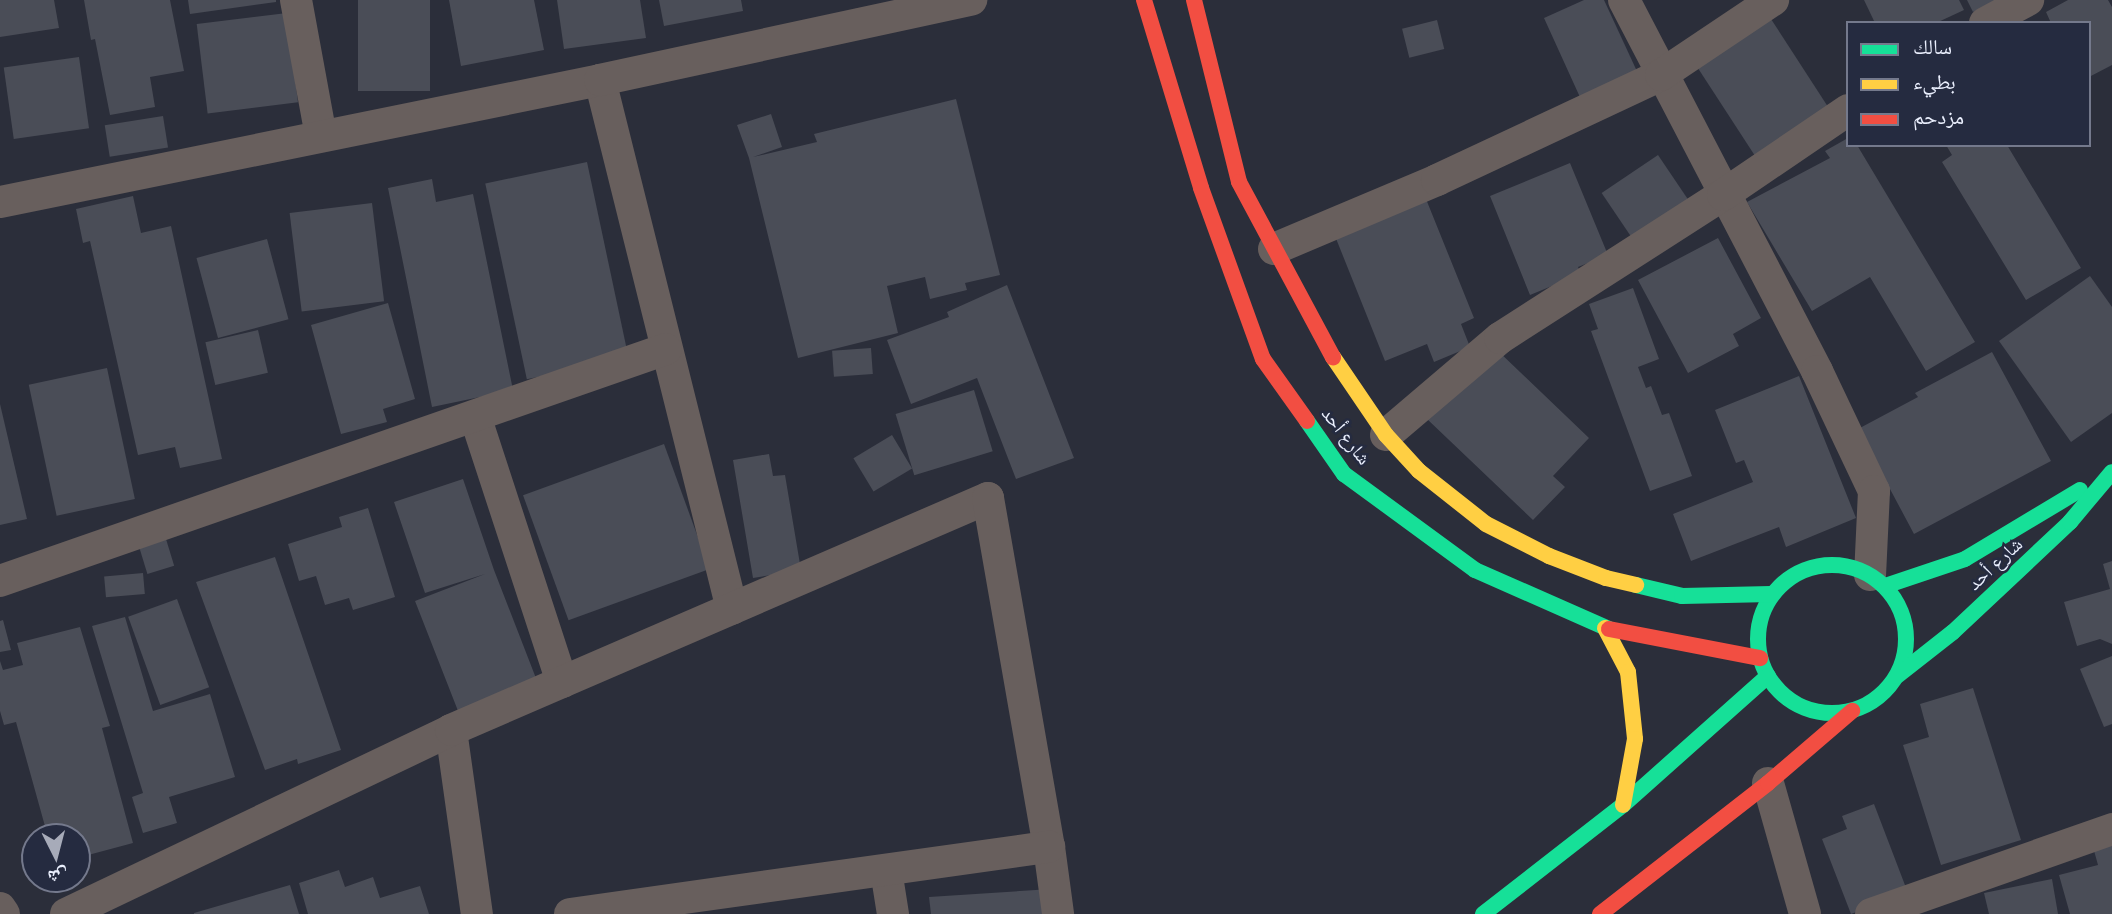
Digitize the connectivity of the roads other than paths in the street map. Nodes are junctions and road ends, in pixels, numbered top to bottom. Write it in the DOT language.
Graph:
graph roads {
  1 [pos="296,0"];
  2 [pos="971,0"];
  3 [pos="1144,0"];
  4 [pos="1194,0"];
  5 [pos="1624,0"];
  6 [pos="1773,0"];
  7 [pos="2028,0"];
  8 [pos="1989,21"];
  9 [pos="1661,75"];
  10 [pos="600,80"];
  11 [pos="1846,111"];
  12 [pos="321,136"];
  13 [pos="1723,195"];
  14 [pos="0,202"];
  15 [pos="1274,249"];
  16 [pos="666,349"];
  17 [pos="475,416"];
  18 [pos="1386,435"];
  19 [pos="2112,472"];
  20 [pos="1878,580"];
  21 [pos="0,581"];
  22 [pos="1772,594"];
  23 [pos="732,609"];
  24 [pos="1605,628"];
  25 [pos="1760,658"];
  26 [pos="1768,676"];
  27 [pos="1897,676"];
  28 [pos="562,682"];
  29 [pos="1852,711"];
  30 [pos="450,730"];
  31 [pos="1768,783"];
  32 [pos="1623,805"];
  33 [pos="2112,829"];
  34 [pos="1049,848"];
  35 [pos="886,870"];
  36 [pos="113,905"];
  37 [pos="0,908"];
  38 [pos="4,914"];
  39 [pos="66,914"];
  40 [pos="477,914"];
  41 [pos="570,914"];
  42 [pos="893,914"];
  43 [pos="1058,914"];
  44 [pos="1483,914"];
  45 [pos="1600,914"];
  46 [pos="1805,914"];
  47 [pos="1871,914"];
  1 -- 12 [label="street"];
  2 -- 10 [label="street"];
  3 -- 24 [label="main road, شارع أحد"];
  4 -- 15 [label="main road, شارع أحد"];
  5 -- 9 [label="street"];
  6 -- 9 [label="street"];
  7 -- 8 [label="street"];
  9 -- 13 [label="street"];
  9 -- 15 [label="street"];
  10 -- 12 [label="street"];
  10 -- 16 [label="street"];
  11 -- 13 [label="street"];
  12 -- 14 [label="street"];
  13 -- 18 [label="street"];
  13 -- 20 [label="street"];
  15 -- 18 [label="main road, شارع أحد"];
  16 -- 17 [label="street"];
  16 -- 23 [label="street"];
  17 -- 21 [label="street"];
  17 -- 28 [label="street"];
  18 -- 22 [label="main road, شارع أحد"];
  19 -- 20 [label="main road, شارع أحد"];
  19 -- 27 [label="main road, شارع أحد"];
  20 -- 22 [label="main road"];
  20 -- 27 [label="main road"];
  22 -- 25 [label="main road"];
  23 -- 28 [label="street"];
  23 -- 34 [label="street"];
  24 -- 25 [label="main road, شارع أحد"];
  24 -- 32 [label="main road"];
  25 -- 26 [label="main road"];
  26 -- 29 [label="main road"];
  26 -- 32 [label="main road"];
  27 -- 29 [label="main road"];
  28 -- 30 [label="street"];
  29 -- 31 [label="main road"];
  30 -- 36 [label="street"];
  30 -- 40 [label="street"];
  31 -- 45 [label="main road"];
  31 -- 46 [label="street"];
  32 -- 44 [label="main road"];
  33 -- 47 [label="street"];
  34 -- 35 [label="street"];
  34 -- 43 [label="street"];
  35 -- 41 [label="street"];
  35 -- 42 [label="street"];
  36 -- 39 [label="street"];
  37 -- 38 [label="street"];
}
